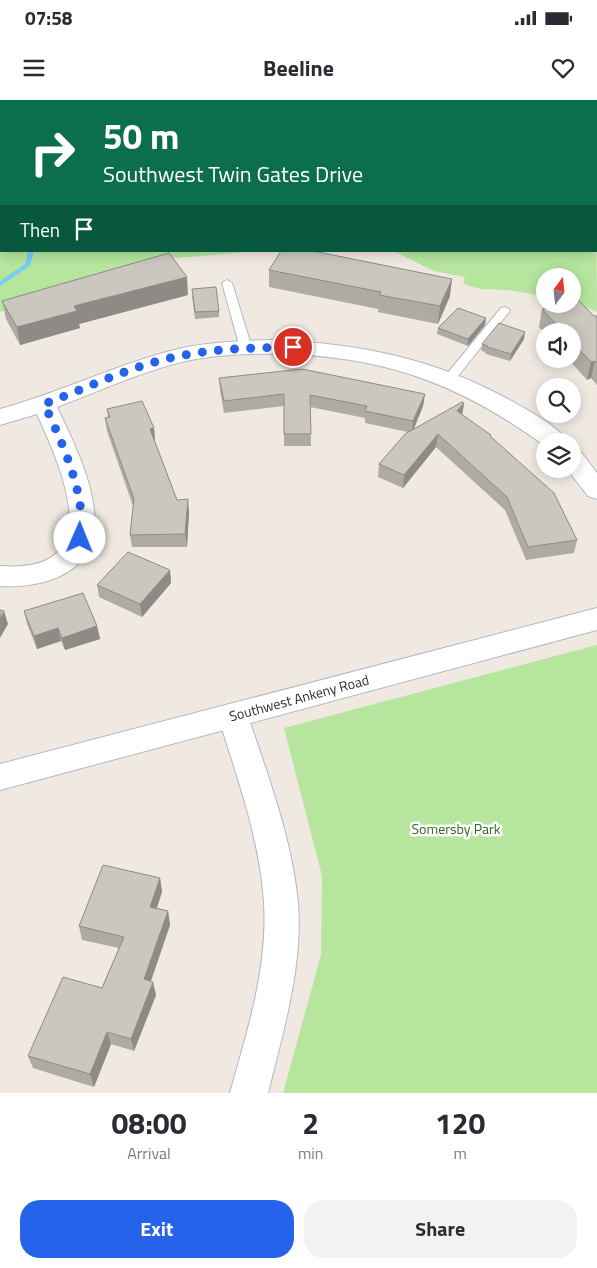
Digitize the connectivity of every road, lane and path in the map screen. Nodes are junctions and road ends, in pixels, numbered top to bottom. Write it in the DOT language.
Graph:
graph roads {
  1 [pos="227,283"];
  2 [pos="505,310"];
  3 [pos="246,348"];
  4 [pos="450,378"];
  5 [pos="44,404"];
  6 [pos="0,417"];
  7 [pos="546,433"];
  8 [pos="581,469"];
  9 [pos="596,487"];
  10 [pos="0,576"];
  11 [pos="597,619"];
  12 [pos="233,716"];
  13 [pos="0,778"];
  14 [pos="248,1093"];
  1 -- 3 [label="lane"];
  2 -- 4 [label="lane"];
  3 -- 4 [label="street"];
  3 -- 5 [label="street"];
  4 -- 7 [label="street"];
  5 -- 6 [label="street"];
  5 -- 10 [label="street"];
  8 -- 9 [label="street"];
  11 -- 12 [label="street, Southwest Ankeny Road"];
  12 -- 13 [label="street, Southwest Ankeny Road"];
  12 -- 14 [label="street"];
}
